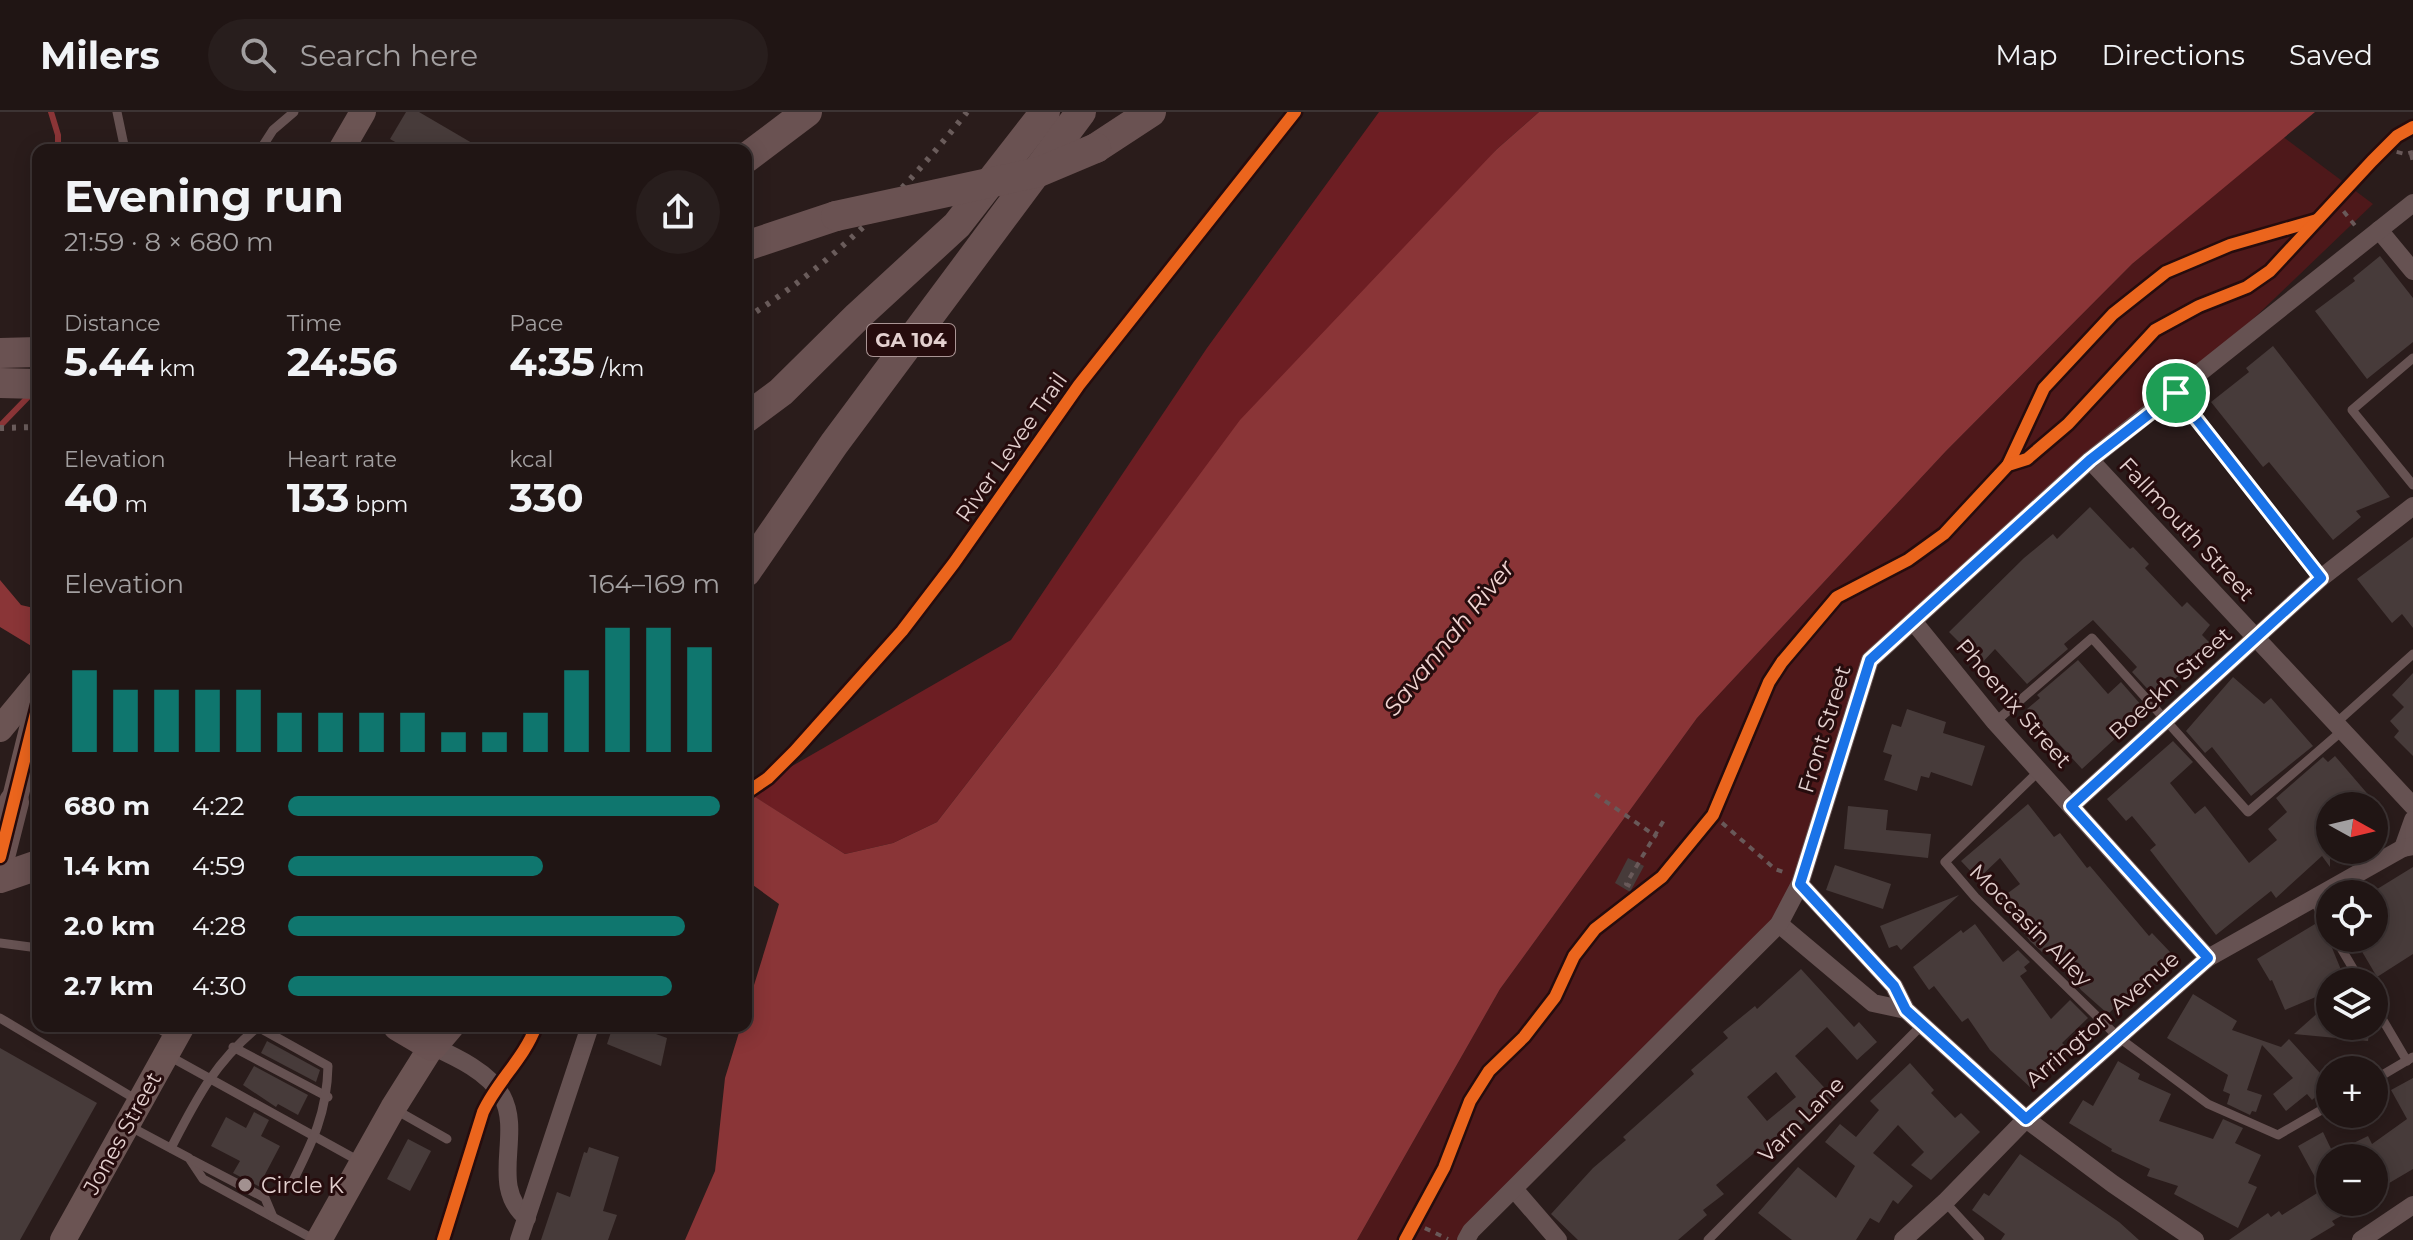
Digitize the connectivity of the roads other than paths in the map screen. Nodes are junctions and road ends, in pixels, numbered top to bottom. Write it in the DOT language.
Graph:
graph roads {
  1 [pos="117,112"];
  2 [pos="294,112"];
  3 [pos="807,112"];
  4 [pos="1045,112"];
  5 [pos="1081,112"];
  6 [pos="1151,112"];
  7 [pos="355,115"];
  8 [pos="124,144"];
  9 [pos="266,144"];
  10 [pos="343,144"];
  11 [pos="752,153"];
  12 [pos="2413,203"];
  13 [pos="2379,230"];
  14 [pos="752,244"];
  15 [pos="2413,271"];
  16 [pos="32,352"];
  17 [pos="0,353"];
  18 [pos="2413,358"];
  19 [pos="0,383"];
  20 [pos="32,384"];
  21 [pos="2176,393"];
  22 [pos="752,414"];
  23 [pos="2090,460"];
  24 [pos="2413,485"];
  25 [pos="2413,506"];
  26 [pos="752,563"];
  27 [pos="2321,578"];
  28 [pos="1913,621"];
  29 [pos="2256,638"];
  30 [pos="2413,654"];
  31 [pos="32,690"];
  32 [pos="2166,717"];
  33 [pos="1995,722"];
  34 [pos="2340,727"];
  35 [pos="0,729"];
  36 [pos="32,746"];
  37 [pos="2040,770"];
  38 [pos="17,804"];
  39 [pos="2071,806"];
  40 [pos="2413,806"];
  41 [pos="2413,820"];
  42 [pos="2408,847"];
  43 [pos="0,857"];
  44 [pos="32,867"];
  45 [pos="0,878"];
  46 [pos="1800,884"];
  47 [pos="2313,899"];
  48 [pos="2316,904"];
  49 [pos="1779,924"];
  50 [pos="0,943"];
  51 [pos="32,947"];
  52 [pos="2208,958"];
  53 [pos="1906,1010"];
  54 [pos="0,1018"];
  55 [pos="1922,1025"];
  56 [pos="2388,1026"];
  57 [pos="252,1032"];
  58 [pos="267,1032"];
  59 [pos="588,1032"];
  60 [pos="169,1036"];
  61 [pos="440,1036"];
  62 [pos="2118,1037"];
  63 [pos="233,1047"];
  64 [pos="2410,1059"];
  65 [pos="2388,1072"];
  66 [pos="208,1078"];
  67 [pos="328,1097"];
  68 [pos="140,1101"];
  69 [pos="393,1108"];
  70 [pos="2316,1113"];
  71 [pos="2026,1119"];
  72 [pos="127,1125"];
  73 [pos="316,1136"];
  74 [pos="447,1139"];
  75 [pos="171,1148"];
  76 [pos="361,1162"];
  77 [pos="291,1185"];
  78 [pos="1514,1189"];
  79 [pos="1945,1202"];
  80 [pos="2413,1205"];
  81 [pos="527,1218"];
  82 [pos="63,1240"];
  83 [pos="317,1240"];
  84 [pos="519,1240"];
  85 [pos="1466,1240"];
  86 [pos="1558,1240"];
  87 [pos="1708,1240"];
  88 [pos="1903,1240"];
  89 [pos="1980,1240"];
  90 [pos="2195,1240"];
  91 [pos="2361,1240"];
  1 -- 8 [label="lane"];
  2 -- 9 [label="lane"];
  3 -- 11 [label="main road"];
  4 -- 22 [label="main road, GA 104"];
  5 -- 26 [label="main road, GA 104"];
  6 -- 14 [label="main road, bridge"];
  7 -- 10 [label="main road"];
  12 -- 13 [label="street, Front Street"];
  13 -- 15 [label="street"];
  13 -- 21 [label="street, Front Street"];
  16 -- 17 [label="main road"];
  18 -- 24 [label="lane"];
  19 -- 20 [label="main road"];
  21 -- 23 [label="street, Front Street"];
  21 -- 27 [label="lane"];
  23 -- 28 [label="street, Front Street"];
  23 -- 29 [label="street, Fallmouth Street"];
  25 -- 27 [label="street, Boeckh Street"];
  27 -- 29 [label="street, Boeckh Street"];
  28 -- 33 [label="street, Phoenix Street"];
  28 -- 46 [label="street, Front Street"];
  29 -- 32 [label="street, Boeckh Street"];
  29 -- 34 [label="street, Fallmouth Street"];
  30 -- 34 [label="lane"];
  31 -- 35 [label="main road"];
  32 -- 33 [label="lane"];
  32 -- 34 [label="lane"];
  32 -- 39 [label="street, Boeckh Street"];
  33 -- 37 [label="street, Phoenix Street"];
  34 -- 40 [label="street, Fallmouth Street"];
  36 -- 38 [label="main road"];
  37 -- 39 [label="street, Phoenix Street"];
  37 -- 62 [label="lane, Moccasin Alley"];
  38 -- 43 [label="main road"];
  39 -- 52 [label="street, Phoenix Street"];
  41 -- 42 [label="street, Arrington Avenue"];
  42 -- 47 [label="street, Arrington Avenue"];
  44 -- 45 [label="main road"];
  46 -- 49 [label="street, Front Street"];
  46 -- 53 [label="street"];
  47 -- 48 [label="lane"];
  47 -- 52 [label="street, Arrington Avenue"];
  49 -- 53 [label="street"];
  49 -- 78 [label="street, Front Street"];
  50 -- 51 [label="lane"];
  52 -- 62 [label="street, Arrington Avenue"];
  53 -- 55 [label="street"];
  54 -- 68 [label="lane"];
  55 -- 71 [label="street"];
  55 -- 87 [label="lane, Varn Lane"];
  56 -- 64 [label="lane"];
  57 -- 63 [label="lane"];
  58 -- 67 [label="lane"];
  59 -- 81 [label="street"];
  60 -- 66 [label="lane"];
  60 -- 68 [label="main road, Jones Street"];
  61 -- 69 [label="main road"];
  61 -- 81 [label="street"];
  62 -- 70 [label="lane"];
  62 -- 71 [label="street, Arrington Avenue"];
  63 -- 66 [label="lane"];
  63 -- 67 [label="lane"];
  64 -- 65 [label="lane"];
  66 -- 73 [label="lane"];
  66 -- 75 [label="lane"];
  67 -- 73 [label="lane"];
  68 -- 72 [label="main road, Jones Street"];
  69 -- 74 [label="lane"];
  69 -- 76 [label="main road"];
  71 -- 79 [label="street, Arrington Avenue"];
  71 -- 90 [label="street"];
  72 -- 75 [label="lane"];
  72 -- 82 [label="main road, Jones Street"];
  73 -- 76 [label="lane"];
  73 -- 77 [label="lane"];
  75 -- 83 [label="lane"];
  76 -- 83 [label="main road"];
  78 -- 85 [label="street, Front Street"];
  78 -- 86 [label="street"];
  79 -- 88 [label="street, Arrington Avenue"];
  79 -- 89 [label="lane"];
  80 -- 91 [label="street"];
  81 -- 84 [label="street"];
}
